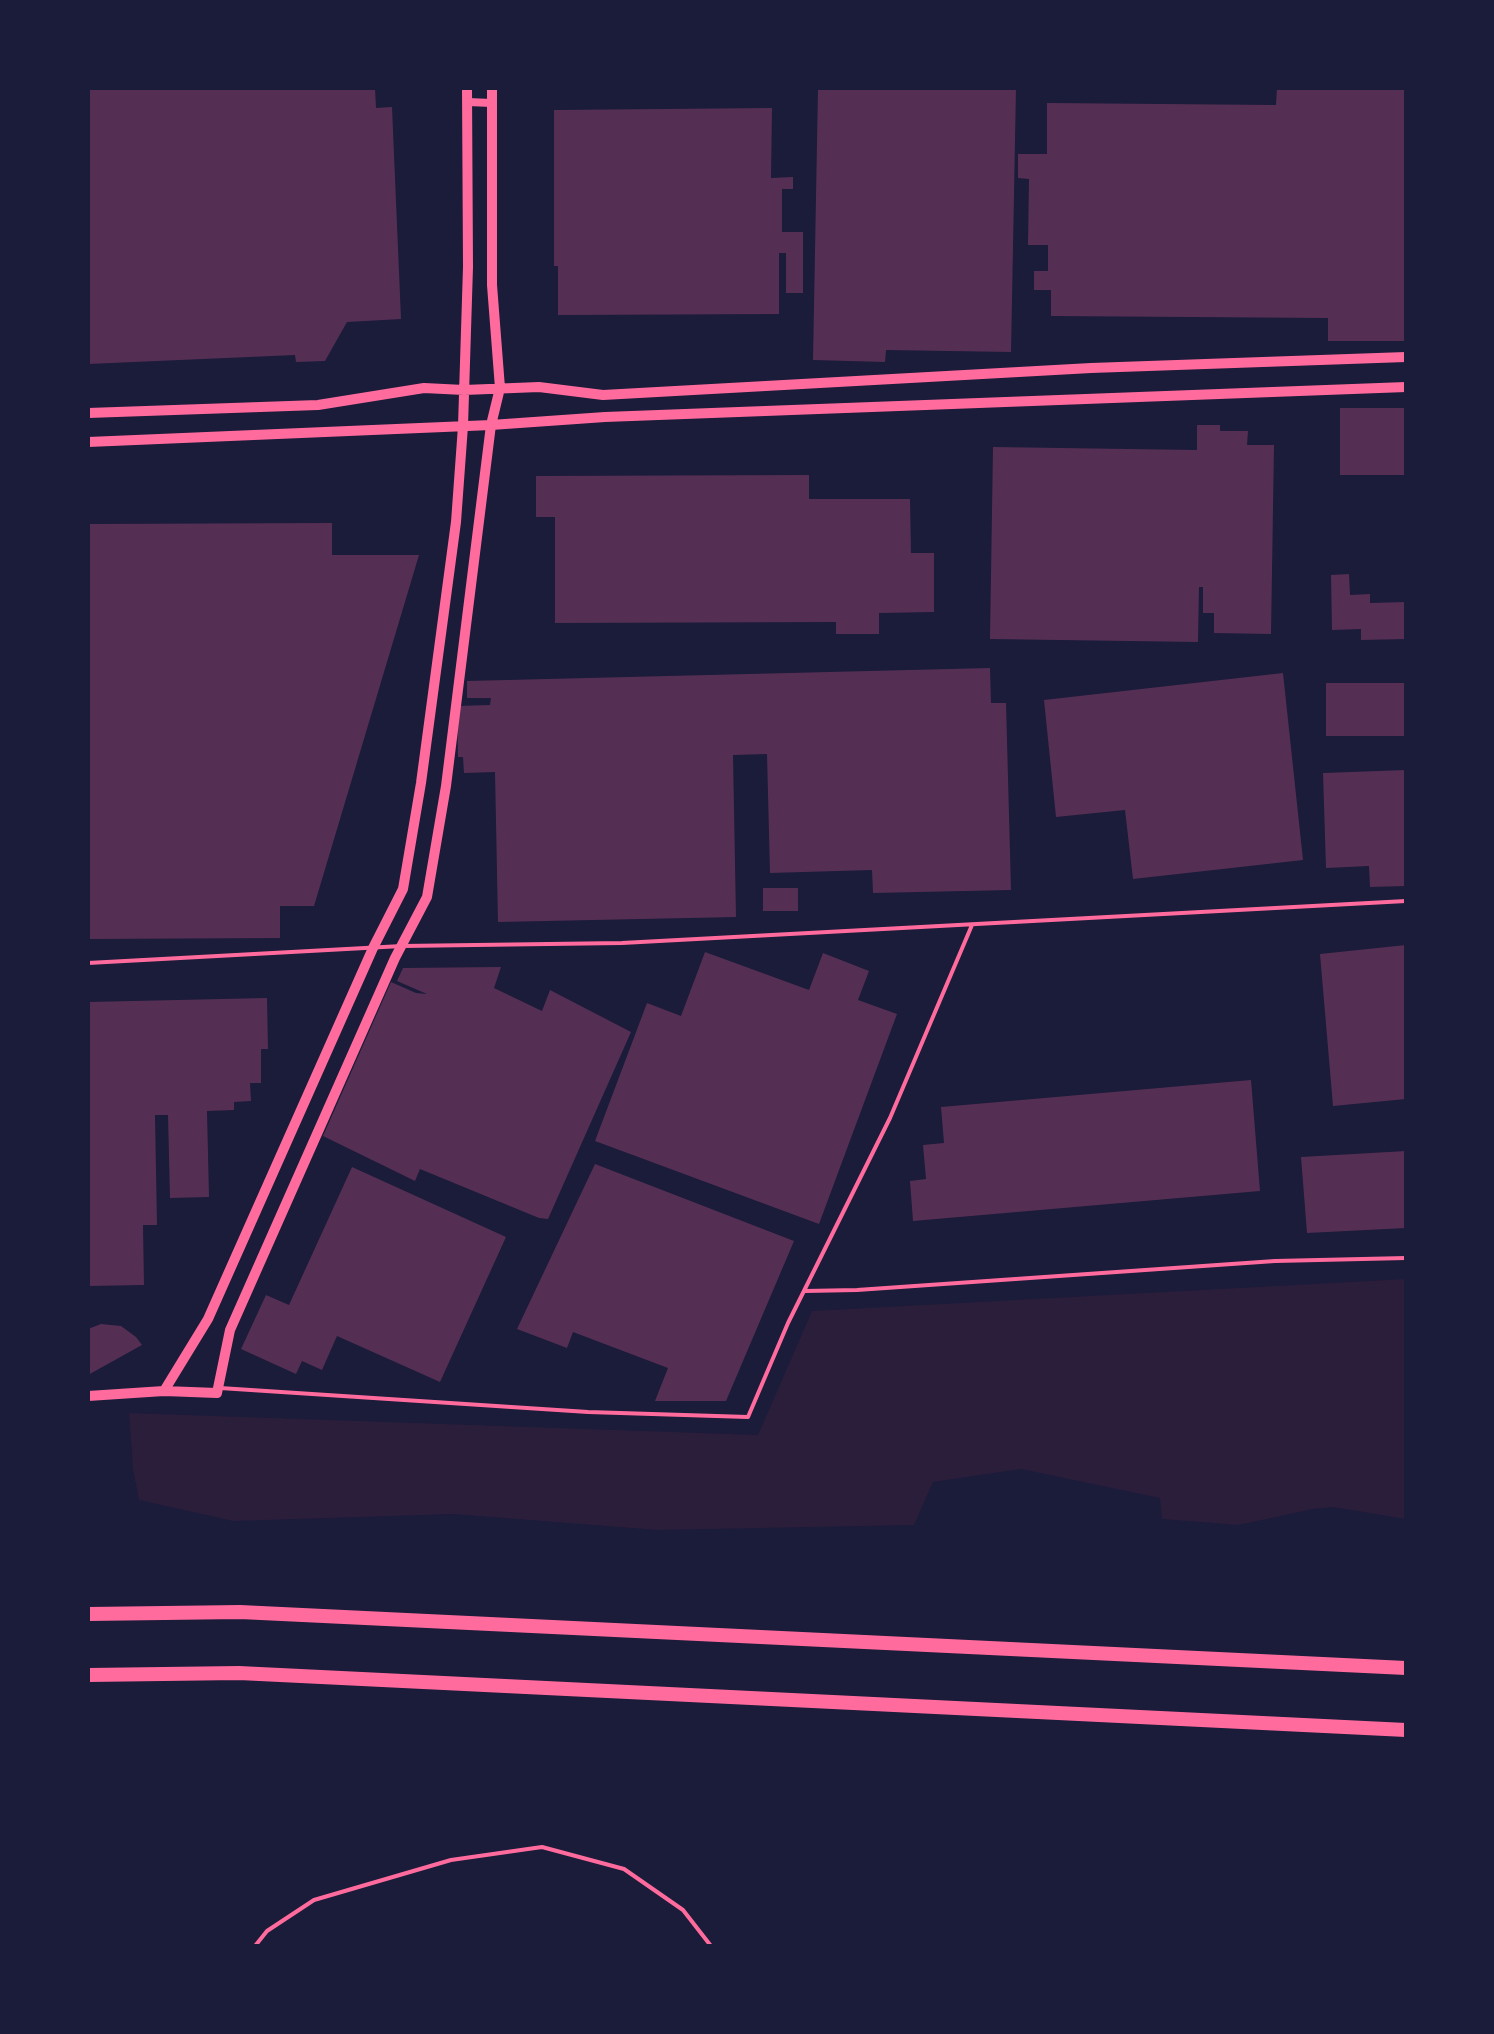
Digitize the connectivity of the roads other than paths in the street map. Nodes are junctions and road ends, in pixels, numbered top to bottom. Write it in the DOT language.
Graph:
graph roads {
  1 [pos="467,88"];
  2 [pos="492,88"];
  3 [pos="468,102"];
  4 [pos="491,103"];
  5 [pos="1406,357"];
  6 [pos="1406,387"];
  7 [pos="500,388"];
  8 [pos="464,390"];
  9 [pos="88,413"];
  10 [pos="491,425"];
  11 [pos="463,426"];
  12 [pos="88,442"];
  13 [pos="1406,901"];
  14 [pos="972,925"];
  15 [pos="402,946"];
  16 [pos="373,948"];
  17 [pos="88,963"];
  18 [pos="1406,1258"];
  19 [pos="805,1291"];
  20 [pos="164,1391"];
  21 [pos="217,1391"];
  22 [pos="88,1396"];
  23 [pos="88,1614"];
  24 [pos="1406,1668"];
  25 [pos="88,1675"];
  26 [pos="1406,1730"];
  27 [pos="255,1946"];
  28 [pos="711,1946"];
  1 -- 3 [label="street"];
  2 -- 4 [label="street"];
  3 -- 4 [label="street"];
  3 -- 8 [label="street"];
  4 -- 7 [label="street"];
  5 -- 7 [label="street"];
  6 -- 10 [label="street"];
  7 -- 8 [label="street"];
  7 -- 10 [label="street"];
  8 -- 9 [label="street"];
  8 -- 11 [label="street"];
  10 -- 11 [label="street"];
  10 -- 15 [label="street"];
  11 -- 12 [label="street"];
  11 -- 16 [label="street"];
  13 -- 14 [label="lane"];
  14 -- 15 [label="lane"];
  14 -- 19 [label="lane"];
  15 -- 16 [label="lane"];
  15 -- 21 [label="street"];
  16 -- 17 [label="lane"];
  16 -- 20 [label="street"];
  18 -- 19 [label="lane"];
  19 -- 21 [label="lane"];
  20 -- 21 [label="street"];
  20 -- 22 [label="street"];
  23 -- 24 [label="highway"];
  25 -- 26 [label="highway"];
  27 -- 28 [label="lane"];
}
